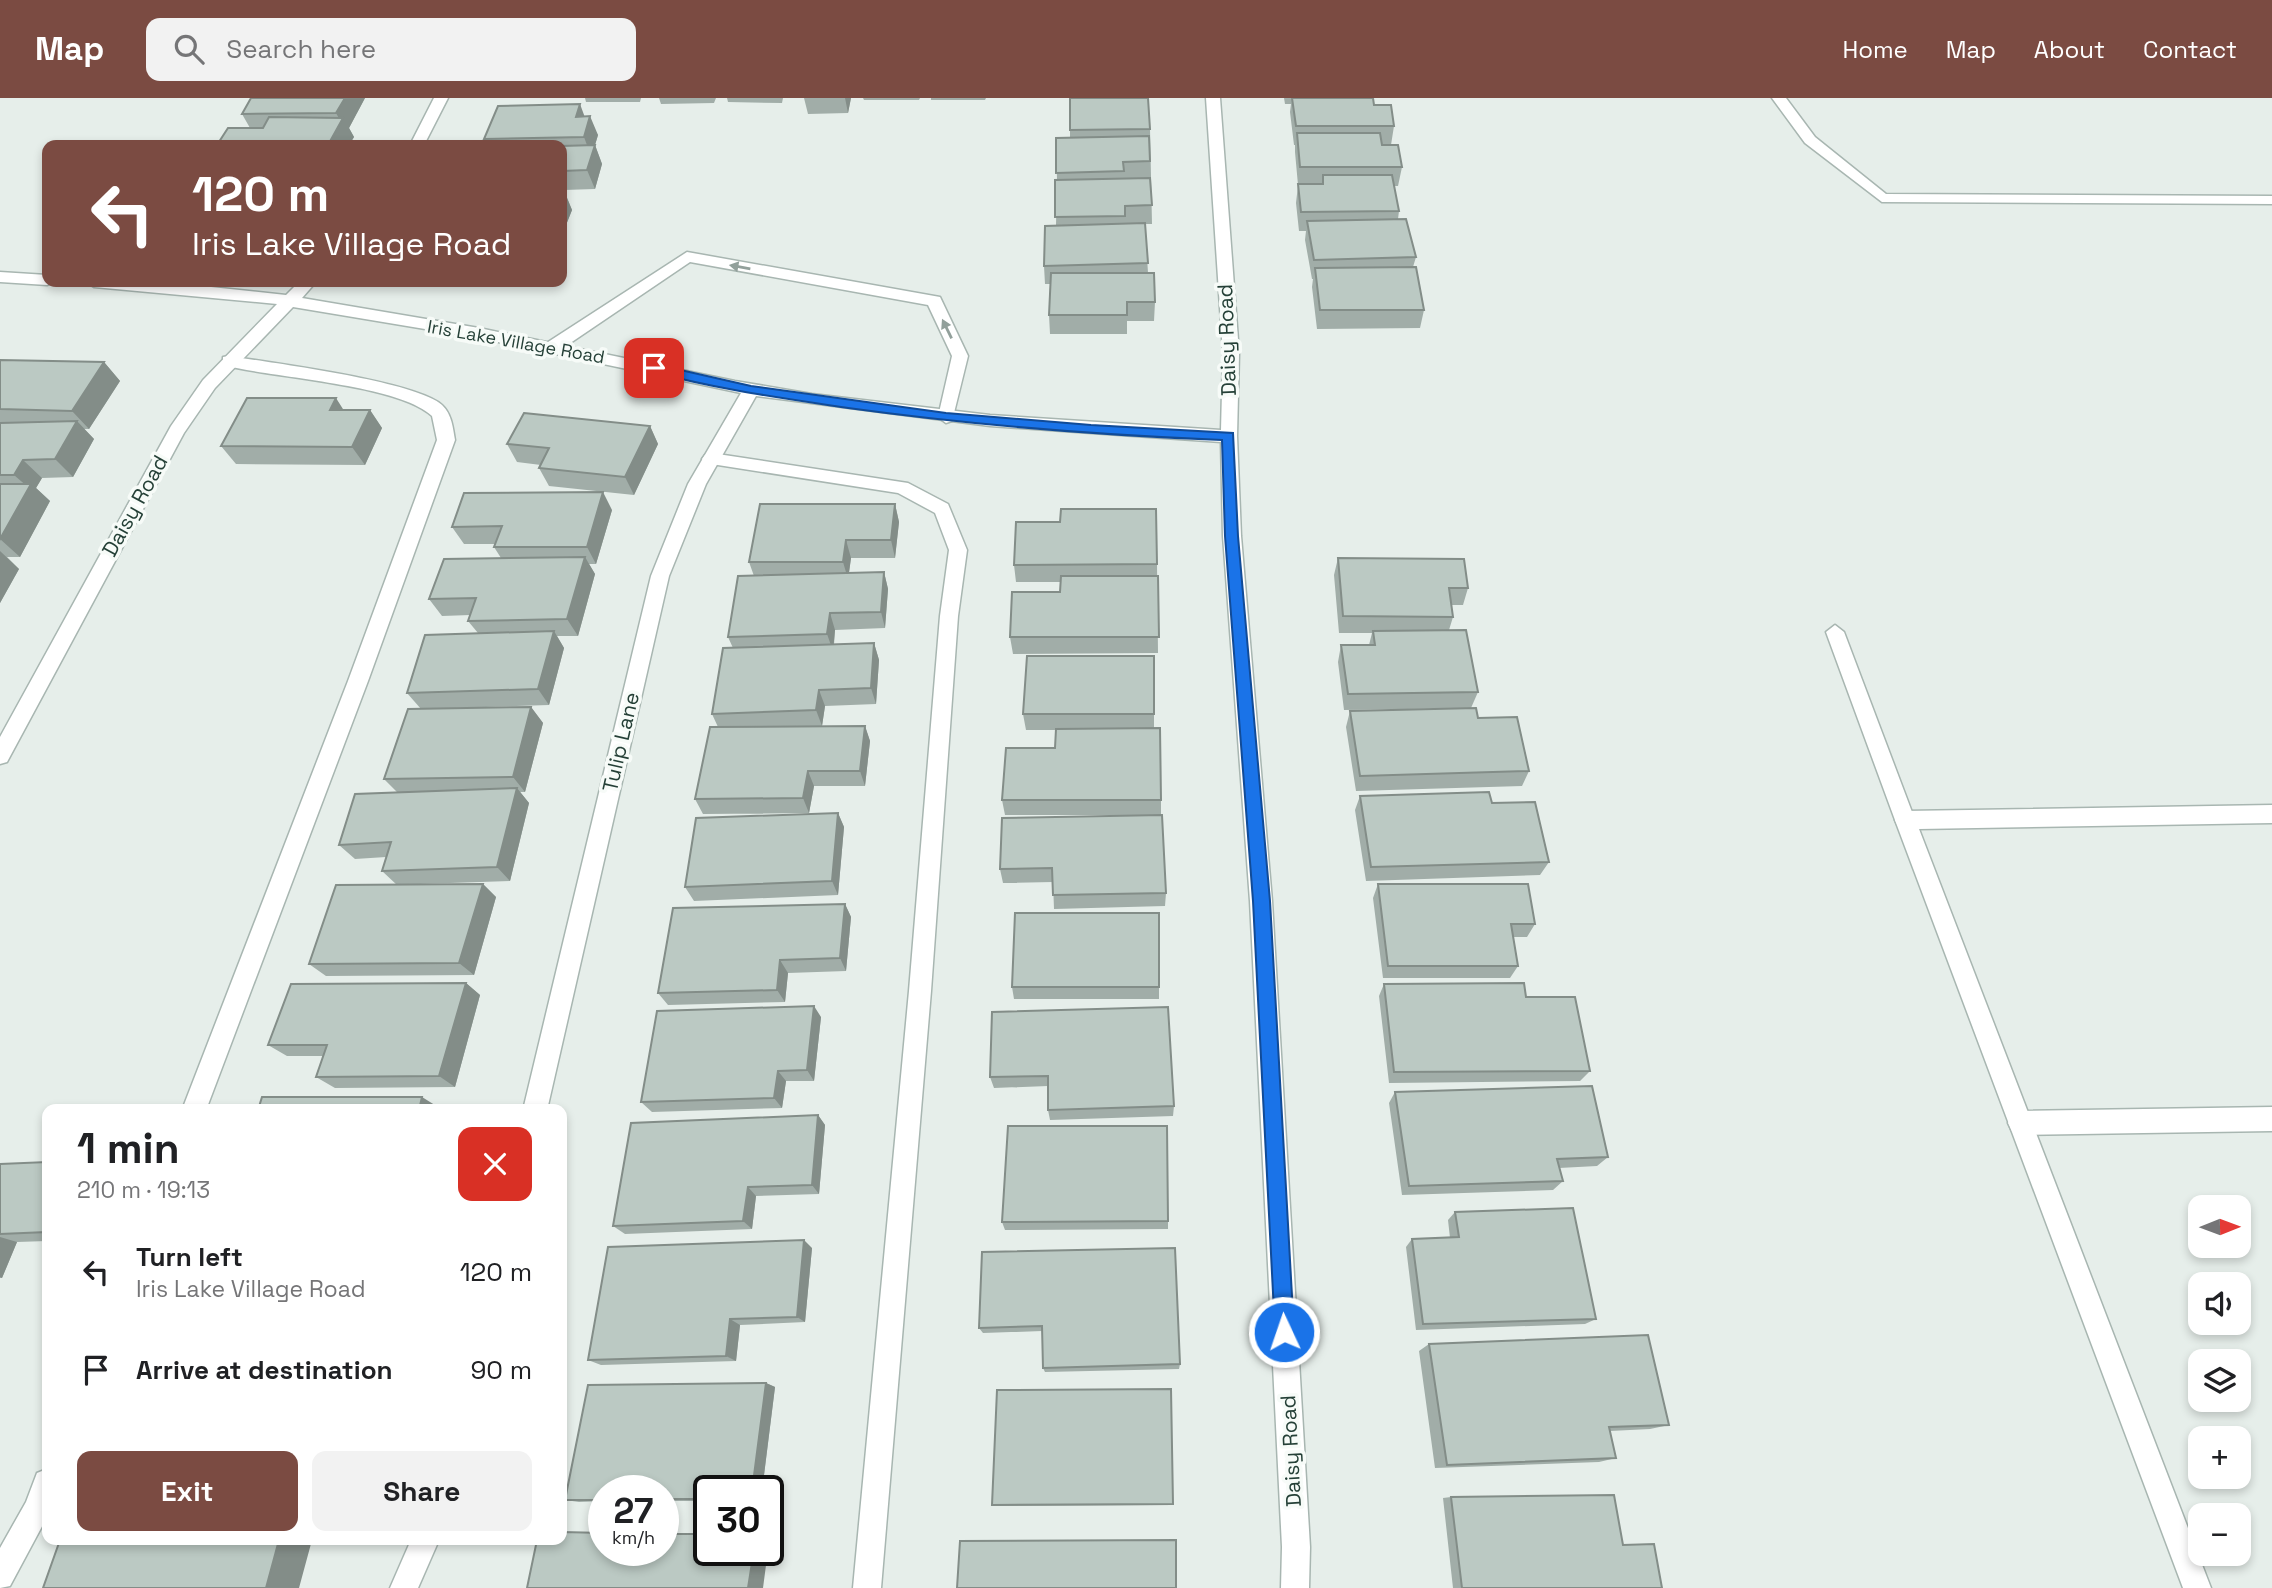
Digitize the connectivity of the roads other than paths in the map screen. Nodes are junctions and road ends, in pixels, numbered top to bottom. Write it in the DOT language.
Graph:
graph roads {
  1 [pos="441,98"];
  2 [pos="1213,98"];
  3 [pos="1779,98"];
  4 [pos="420,140"];
  5 [pos="2272,200"];
  6 [pos="0,277"];
  7 [pos="42,280"];
  8 [pos="146,287"];
  9 [pos="303,287"];
  10 [pos="290,301"];
  11 [pos="551,348"];
  12 [pos="229,361"];
  13 [pos="751,390"];
  14 [pos="946,417"];
  15 [pos="1229,436"];
  16 [pos="711,459"];
  17 [pos="1835,632"];
  18 [pos="0,757"];
  19 [pos="2272,814"];
  20 [pos="1905,820"];
  21 [pos="196,1104"];
  22 [pos="535,1104"];
  23 [pos="2272,1119"];
  24 [pos="2020,1123"];
  25 [pos="42,1496"];
  26 [pos="423,1545"];
  27 [pos="0,1576"];
  28 [pos="404,1588"];
  29 [pos="867,1588"];
  30 [pos="1295,1588"];
  31 [pos="2197,1588"];
  1 -- 4 [label="street"];
  2 -- 15 [label="street, Daisy Road"];
  3 -- 5 [label="street"];
  6 -- 7 [label="street"];
  8 -- 10 [label="street, Iris Lake Village Road"];
  9 -- 10 [label="street, Daisy Road"];
  10 -- 11 [label="street, Iris Lake Village Road"];
  10 -- 12 [label="street, Daisy Road"];
  11 -- 13 [label="street, Iris Lake Village Road"];
  14 -- 11 [label="street, one-way"];
  12 -- 18 [label="street, Daisy Road"];
  12 -- 21 [label="street"];
  13 -- 14 [label="street, Iris Lake Village Road"];
  13 -- 16 [label="street, Tulip Lane"];
  14 -- 15 [label="street, Iris Lake Village Road"];
  15 -- 30 [label="street, Daisy Road"];
  16 -- 22 [label="street, Tulip Lane"];
  16 -- 29 [label="street"];
  17 -- 20 [label="street"];
  19 -- 20 [label="street"];
  20 -- 24 [label="street"];
  23 -- 24 [label="street"];
  24 -- 31 [label="street"];
  25 -- 27 [label="street"];
  26 -- 28 [label="street"];
}
